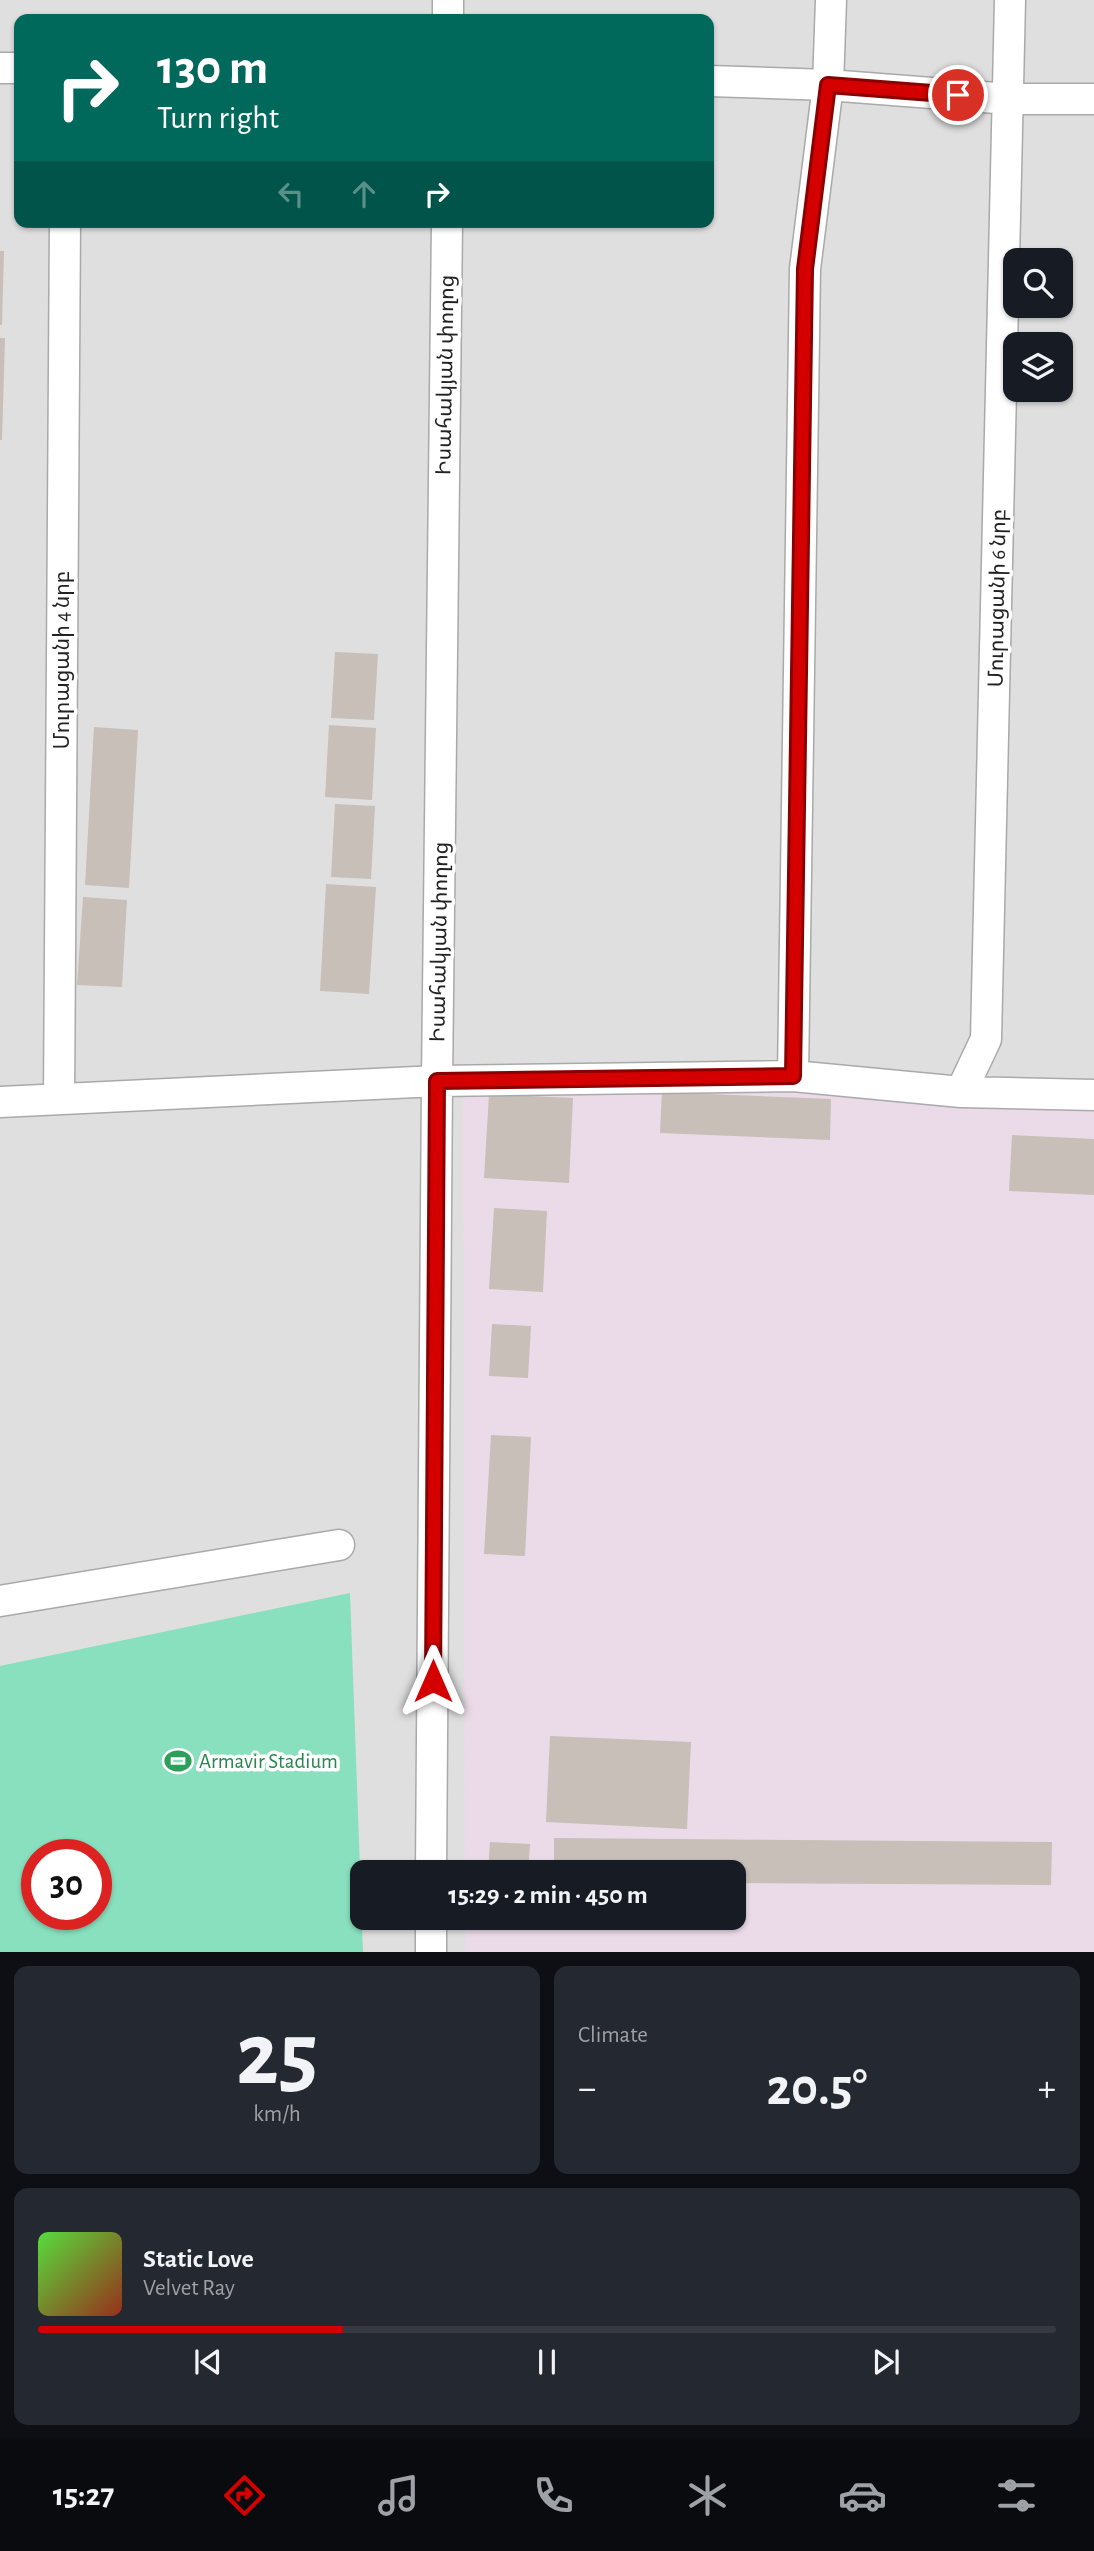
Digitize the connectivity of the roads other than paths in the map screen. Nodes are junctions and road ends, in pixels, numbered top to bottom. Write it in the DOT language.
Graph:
graph roads {
  1 [pos="831,0"];
  2 [pos="1010,0"];
  3 [pos="714,81"];
  4 [pos="828,85"];
  5 [pos="1009,99"];
  6 [pos="1094,99"];
  7 [pos="65,228"];
  8 [pos="447,228"];
  9 [pos="793,1076"];
  10 [pos="437,1081"];
  11 [pos="961,1092"];
  12 [pos="1094,1094"];
  13 [pos="59,1098"];
  14 [pos="0,1102"];
  15 [pos="339,1545"];
  16 [pos="0,1601"];
  17 [pos="431,1860"];
  18 [pos="431,1930"];
  19 [pos="431,1952"];
  1 -- 4 [label="street"];
  2 -- 5 [label="street, Մուրացանի 6 նրբ"];
  3 -- 4 [label="street"];
  4 -- 5 [label="street"];
  4 -- 9 [label="street"];
  5 -- 6 [label="street"];
  5 -- 11 [label="street, Մուրացանի 6 նրբ"];
  7 -- 13 [label="street, Մուրացանի 4 նրբ"];
  8 -- 10 [label="street, Իսահակյան փողոց"];
  9 -- 10 [label="street"];
  9 -- 11 [label="street"];
  10 -- 13 [label="street"];
  10 -- 17 [label="street, Իսահակյան փողոց"];
  11 -- 12 [label="street"];
  13 -- 14 [label="street"];
  15 -- 16 [label="street"];
  18 -- 19 [label="street"];
}
